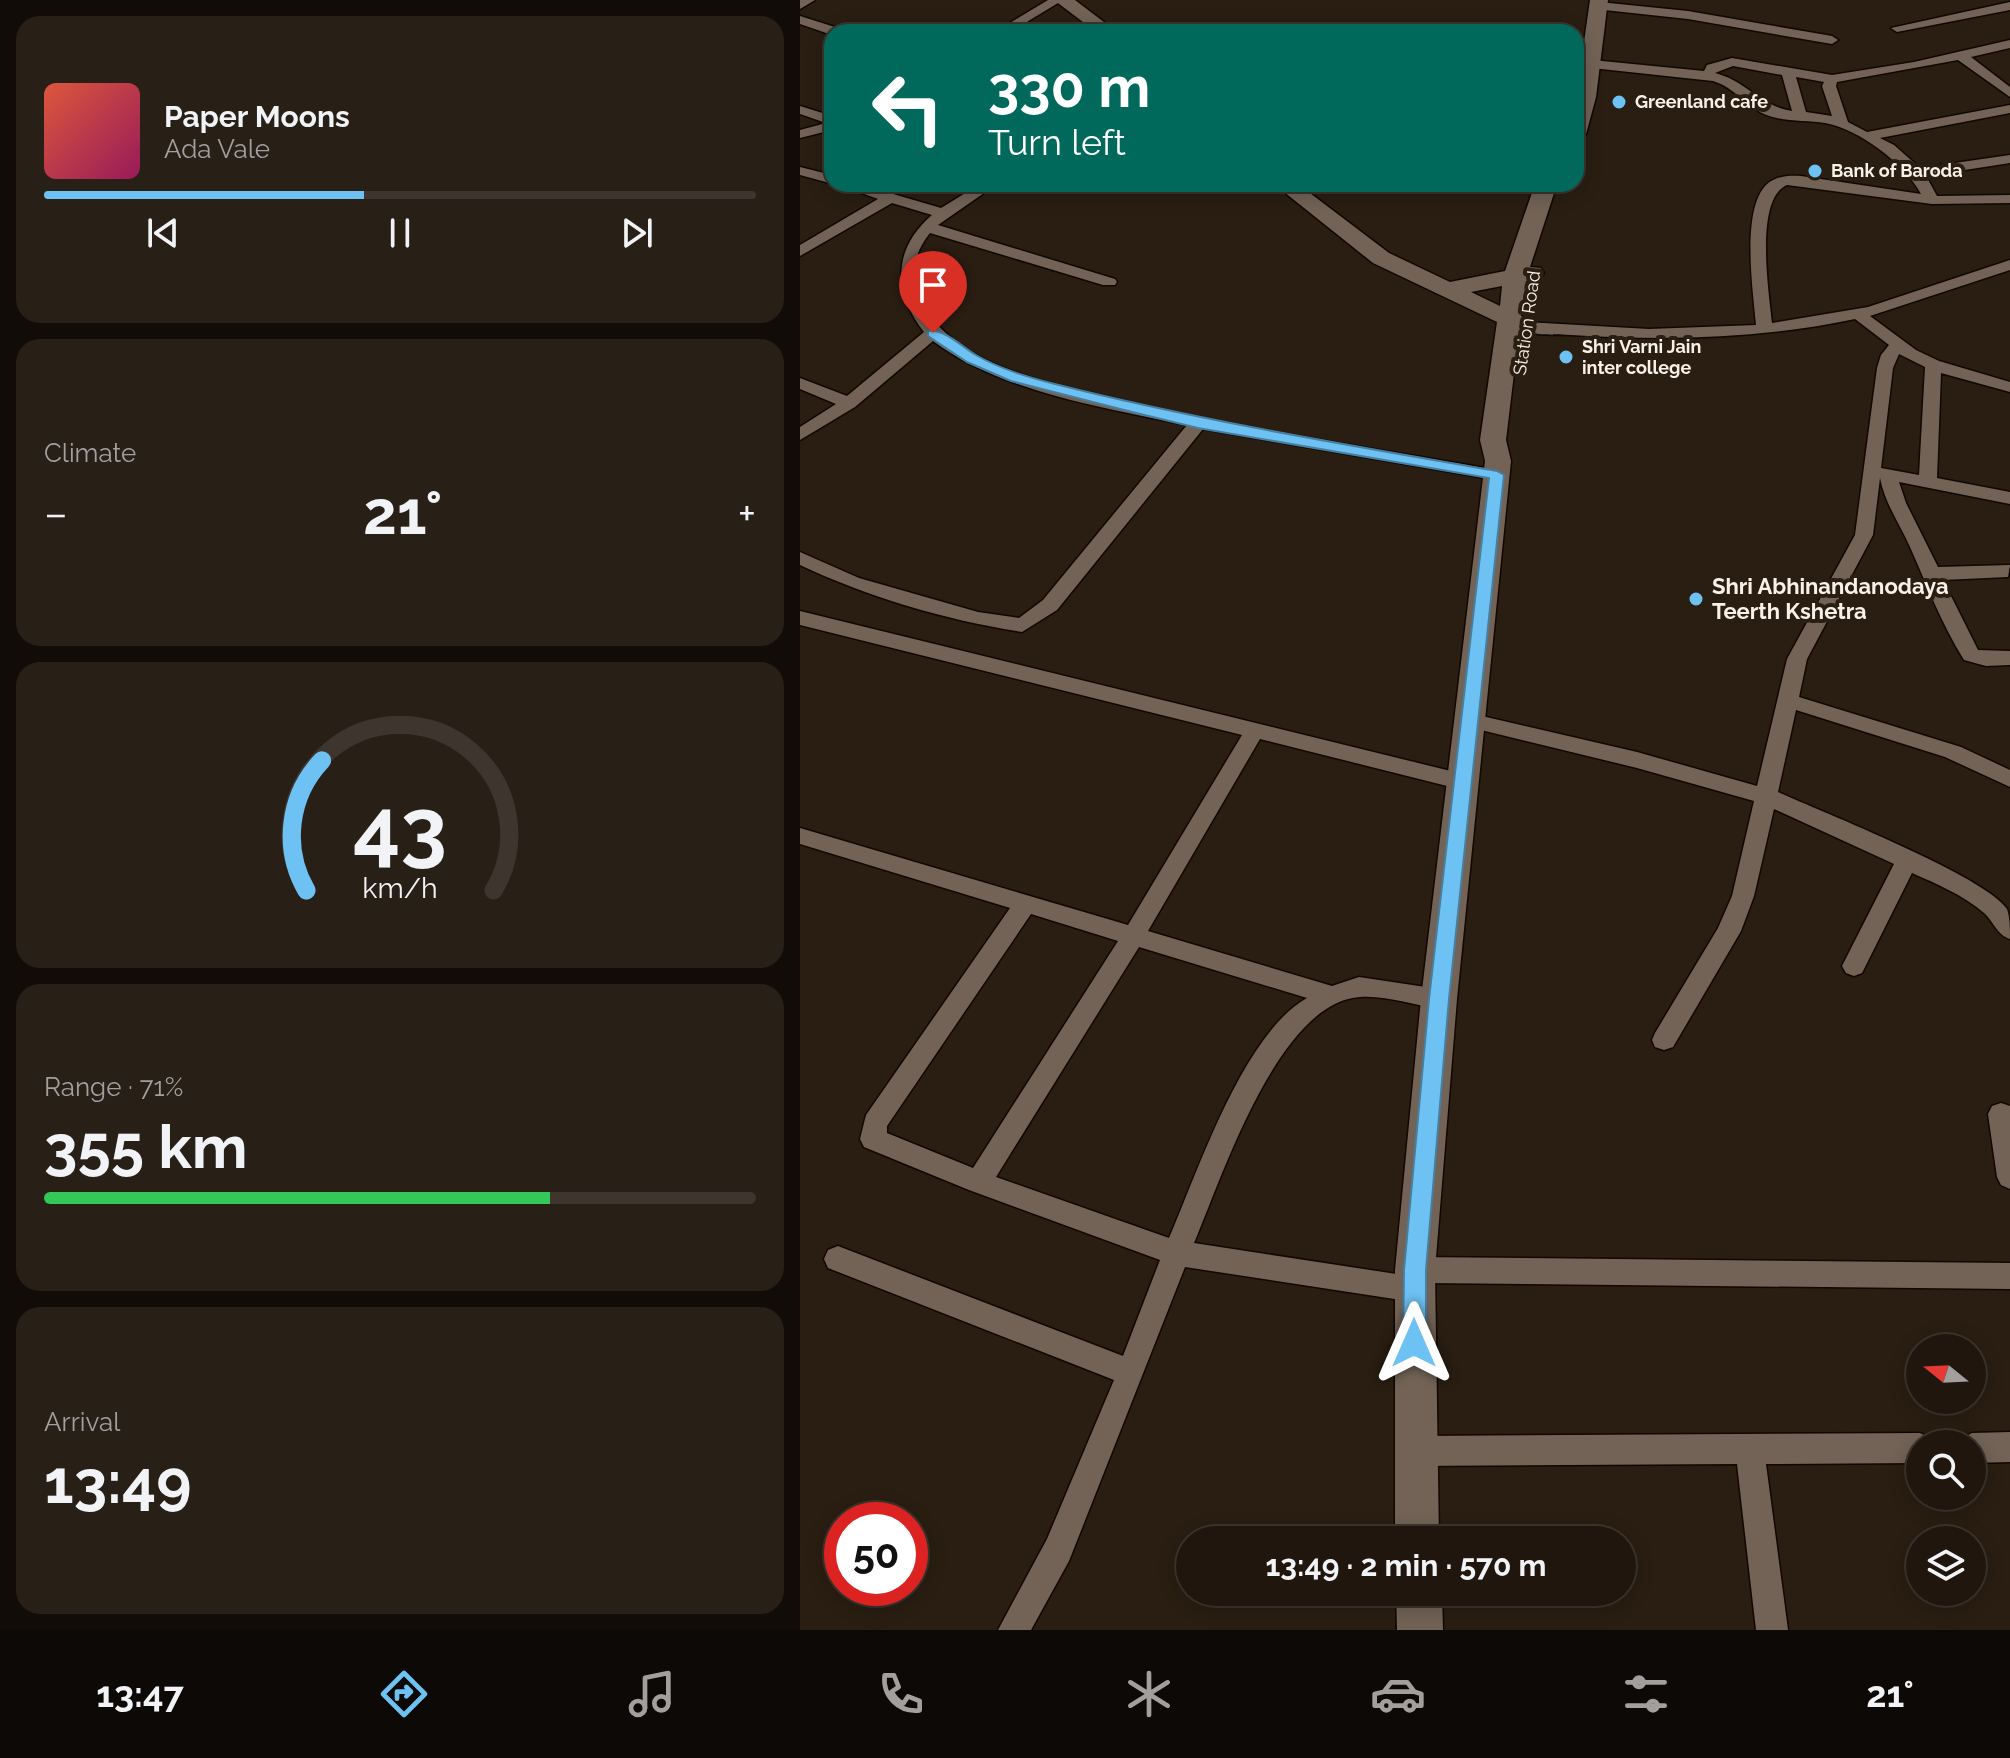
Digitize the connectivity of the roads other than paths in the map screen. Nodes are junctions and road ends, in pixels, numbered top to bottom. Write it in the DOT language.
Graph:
graph roads {
  1 [pos="809,0"];
  2 [pos="1057,0"];
  3 [pos="1063,0"];
  4 [pos="1596,2"];
  5 [pos="800,5"];
  6 [pos="2010,6"];
  7 [pos="800,20"];
  8 [pos="1015,24"];
  9 [pos="1097,24"];
  10 [pos="824,28"];
  11 [pos="1897,28"];
  12 [pos="1832,40"];
  13 [pos="2010,44"];
  14 [pos="1584,56"];
  15 [pos="1961,56"];
  16 [pos="1592,64"];
  17 [pos="1788,71"];
  18 [pos="1707,76"];
  19 [pos="1832,79"];
  20 [pos="2010,93"];
  21 [pos="1584,99"];
  22 [pos="2010,109"];
  23 [pos="800,110"];
  24 [pos="1800,116"];
  25 [pos="824,120"];
  26 [pos="1841,122"];
  27 [pos="824,127"];
  28 [pos="800,134"];
  29 [pos="1867,136"];
  30 [pos="2010,159"];
  31 [pos="1917,173"];
  32 [pos="803,174"];
  33 [pos="824,178"];
  34 [pos="871,192"];
  35 [pos="977,192"];
  36 [pos="1295,192"];
  37 [pos="1544,192"];
  38 [pos="1557,192"];
  39 [pos="891,198"];
  40 [pos="2010,199"];
  41 [pos="1932,200"];
  42 [pos="943,214"];
  43 [pos="928,227"];
  44 [pos="800,251"];
  45 [pos="2010,265"];
  46 [pos="1524,275"];
  47 [pos="1109,282"];
  48 [pos="1445,290"];
  49 [pos="1858,314"];
  50 [pos="1518,323"];
  51 [pos="1764,329"];
  52 [pos="933,333"];
  53 [pos="1898,345"];
  54 [pos="1933,365"];
  55 [pos="800,383"];
  56 [pos="2010,387"];
  57 [pos="849,403"];
  58 [pos="1198,423"];
  59 [pos="800,435"];
  60 [pos="1497,468"];
  61 [pos="1882,473"];
  62 [pos="1928,481"];
  63 [pos="2010,498"];
  64 [pos="800,558"];
  65 [pos="2008,571"];
  66 [pos="1929,574"];
  67 [pos="800,618"];
  68 [pos="2010,658"];
  69 [pos="1786,700"];
  70 [pos="1469,720"];
  71 [pos="1255,730"];
  72 [pos="2010,779"];
  73 [pos="1463,782"];
  74 [pos="1766,796"];
  75 [pos="800,836"];
  76 [pos="1907,860"];
  77 [pos="1025,905"];
  78 [pos="2010,930"];
  79 [pos="1133,937"];
  80 [pos="1854,966"];
  81 [pos="1332,996"];
  82 [pos="1439,999"];
  83 [pos="1664,1040"];
  84 [pos="2001,1114"];
  85 [pos="2010,1177"];
  86 [pos="978,1182"];
  87 [pos="1176,1253"];
  88 [pos="838,1259"];
  89 [pos="2010,1276"];
  90 [pos="1414,1279"];
  91 [pos="1131,1373"];
  92 [pos="2010,1447"];
  93 [pos="1906,1448"];
  94 [pos="1986,1448"];
  95 [pos="1750,1450"];
  96 [pos="1415,1451"];
  97 [pos="1417,1526"];
  98 [pos="1419,1606"];
  99 [pos="1014,1630"];
  100 [pos="1420,1630"];
  101 [pos="1772,1630"];
  1 -- 5 [label="street"];
  2 -- 8 [label="street"];
  3 -- 9 [label="main road"];
  4 -- 12 [label="street"];
  4 -- 14 [label="main road"];
  4 -- 16 [label="main road"];
  6 -- 11 [label="street"];
  7 -- 10 [label="street"];
  13 -- 15 [label="street"];
  15 -- 19 [label="street"];
  15 -- 20 [label="street"];
  16 -- 18 [label="street"];
  16 -- 21 [label="main road"];
  17 -- 18 [label="street"];
  17 -- 19 [label="street"];
  17 -- 24 [label="street"];
  18 -- 24 [label="street"];
  19 -- 26 [label="street"];
  22 -- 29 [label="street"];
  23 -- 25 [label="street"];
  24 -- 26 [label="street"];
  26 -- 29 [label="street"];
  27 -- 28 [label="street"];
  29 -- 31 [label="street"];
  30 -- 31 [label="street"];
  31 -- 41 [label="street"];
  32 -- 33 [label="street"];
  34 -- 39 [label="street"];
  35 -- 42 [label="street"];
  36 -- 48 [label="main road"];
  37 -- 46 [label="main road"];
  38 -- 46 [label="main road, Station Road"];
  39 -- 42 [label="street"];
  39 -- 44 [label="street"];
  40 -- 41 [label="street"];
  41 -- 51 [label="street"];
  42 -- 43 [label="street"];
  43 -- 47 [label="street"];
  43 -- 52 [label="street"];
  45 -- 49 [label="street"];
  46 -- 48 [label="main road"];
  46 -- 50 [label="main road, Station Road"];
  48 -- 50 [label="main road"];
  49 -- 51 [label="street"];
  49 -- 53 [label="street"];
  50 -- 51 [label="street"];
  50 -- 60 [label="main road, Station Road"];
  52 -- 57 [label="street"];
  52 -- 58 [label="street"];
  53 -- 54 [label="street"];
  53 -- 61 [label="street"];
  54 -- 56 [label="street"];
  54 -- 62 [label="street"];
  55 -- 57 [label="street"];
  57 -- 59 [label="street"];
  58 -- 60 [label="street"];
  58 -- 64 [label="street"];
  60 -- 70 [label="main road, Station Road"];
  61 -- 62 [label="street"];
  61 -- 66 [label="street"];
  61 -- 69 [label="street"];
  62 -- 63 [label="street"];
  65 -- 66 [label="street"];
  66 -- 68 [label="street"];
  67 -- 71 [label="street"];
  69 -- 72 [label="street"];
  69 -- 74 [label="street"];
  70 -- 73 [label="main road, Station Road"];
  70 -- 74 [label="street"];
  71 -- 73 [label="street"];
  71 -- 79 [label="street"];
  73 -- 82 [label="main road, Station Road"];
  74 -- 76 [label="street"];
  74 -- 83 [label="street"];
  75 -- 77 [label="street"];
  76 -- 78 [label="street"];
  76 -- 80 [label="street"];
  77 -- 79 [label="street"];
  77 -- 86 [label="street"];
  79 -- 81 [label="street"];
  79 -- 86 [label="street"];
  81 -- 82 [label="street"];
  81 -- 87 [label="street"];
  82 -- 90 [label="main road, Station Road"];
  84 -- 85 [label="street"];
  86 -- 87 [label="street"];
  87 -- 90 [label="street"];
  87 -- 91 [label="street"];
  88 -- 91 [label="street"];
  89 -- 90 [label="street"];
  90 -- 96 [label="main road, Station Road"];
  91 -- 99 [label="street"];
  92 -- 94 [label="street"];
  93 -- 95 [label="street"];
  95 -- 96 [label="street"];
  95 -- 101 [label="street"];
  96 -- 97 [label="main road, Station Road"];
  98 -- 100 [label="main road"];
}
